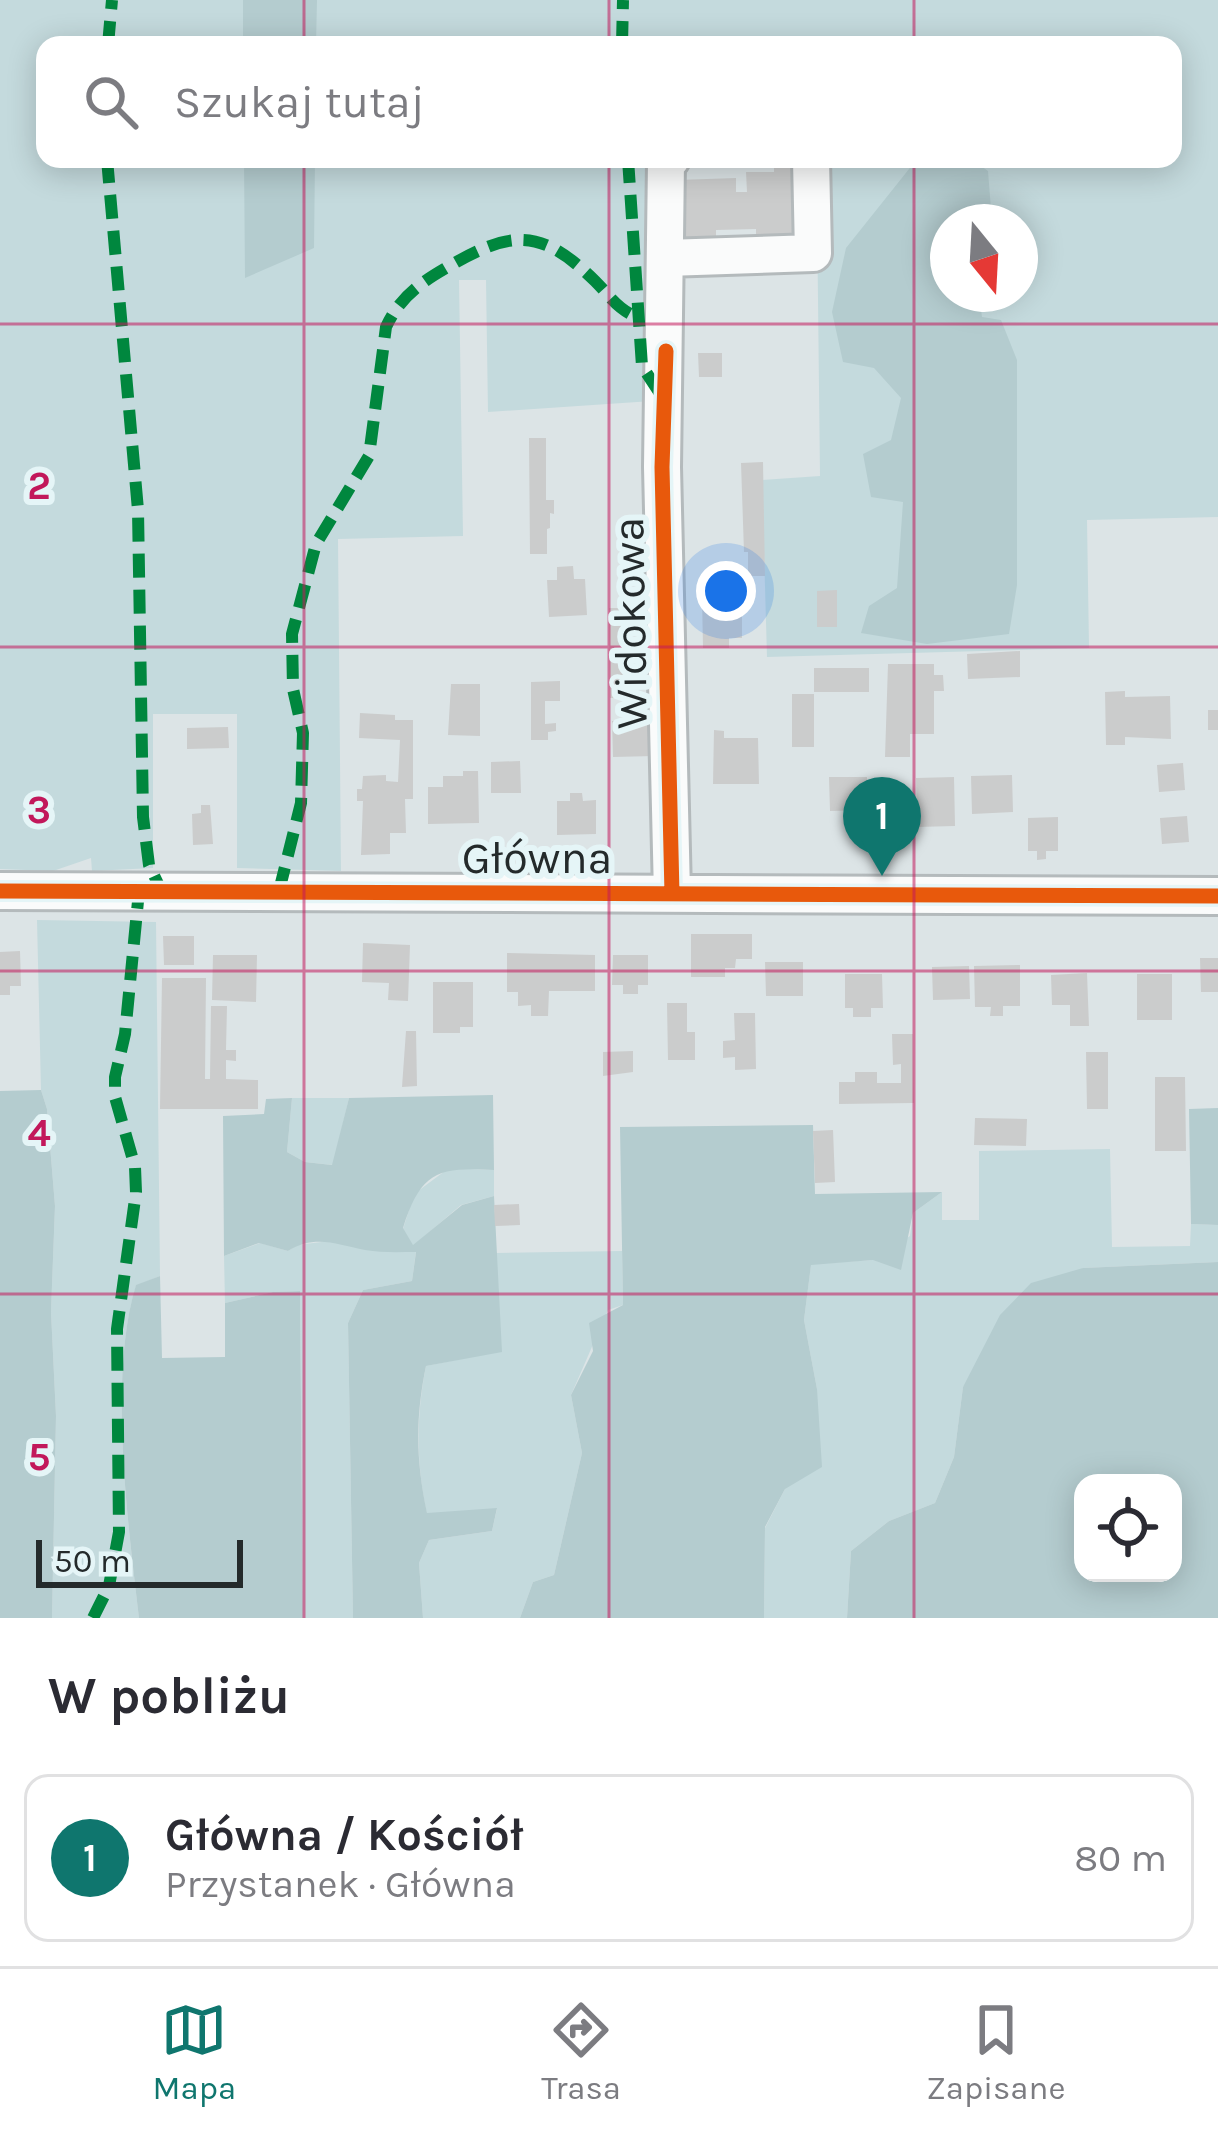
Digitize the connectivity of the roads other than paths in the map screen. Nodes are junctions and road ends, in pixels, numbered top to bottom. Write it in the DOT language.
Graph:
graph roads {
  1 [pos="667,168"];
  2 [pos="811,168"];
  3 [pos="666,258"];
  4 [pos="0,891"];
  5 [pos="671,894"];
  6 [pos="1218,896"];
  1 -- 3 [label="street, Widokowa"];
  2 -- 3 [label="street"];
  3 -- 5 [label="street, Widokowa"];
  4 -- 5 [label="street, Główna"];
  5 -- 6 [label="street, Główna"];
}
